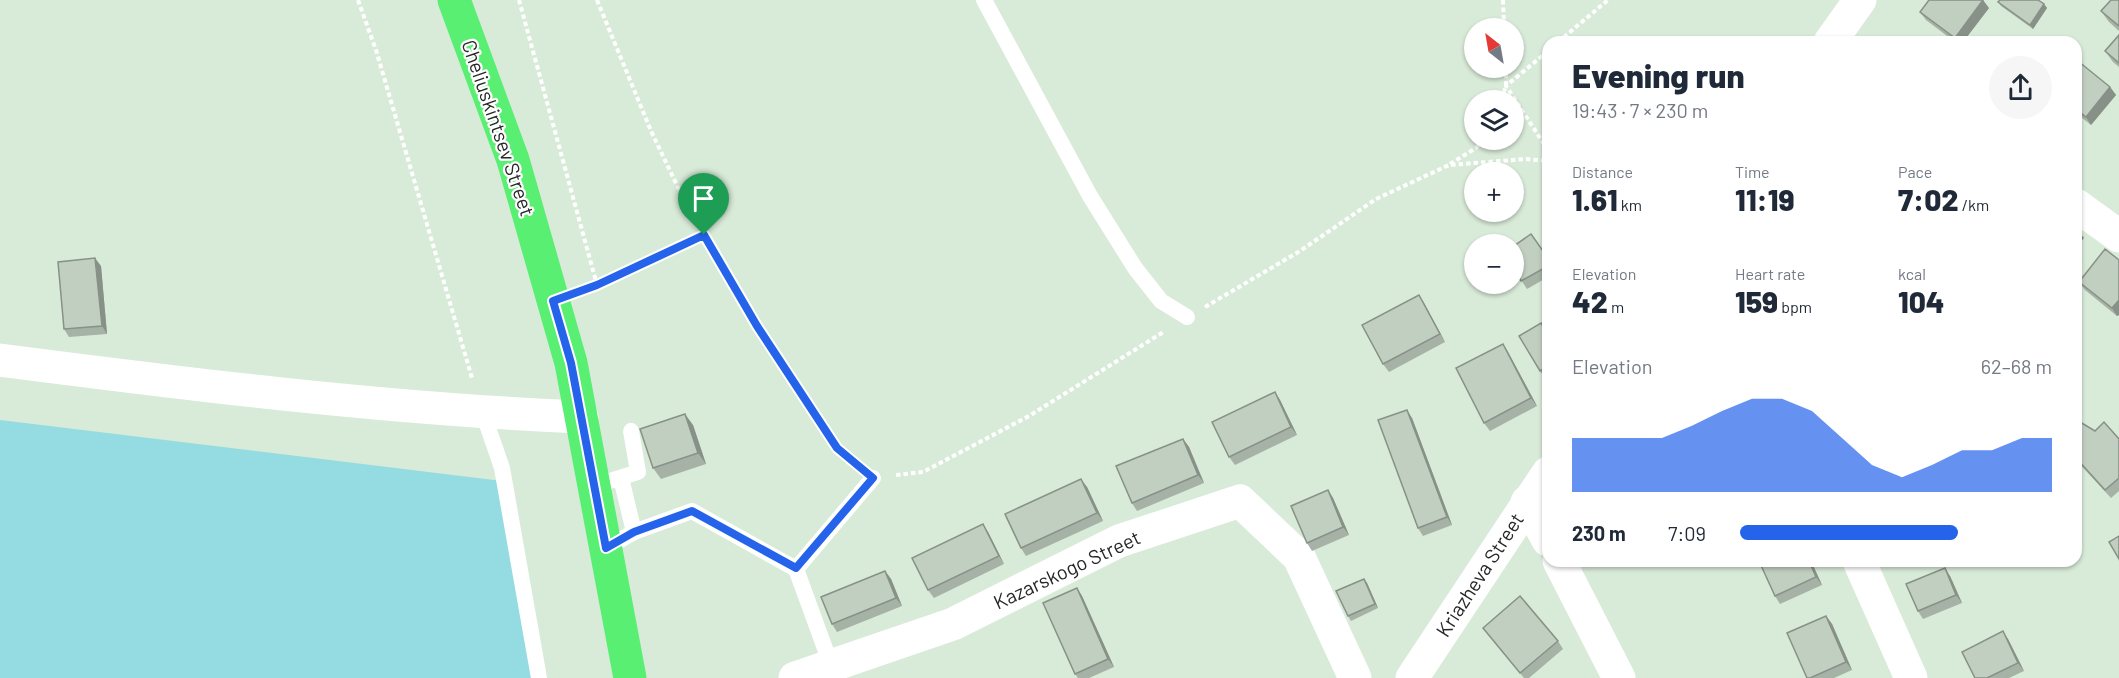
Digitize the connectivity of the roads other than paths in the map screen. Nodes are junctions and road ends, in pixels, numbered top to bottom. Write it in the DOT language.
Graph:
graph roads {
  1 [pos="454,0"];
  2 [pos="984,0"];
  3 [pos="1860,0"];
  4 [pos="1842,36"];
  5 [pos="2082,209"];
  6 [pos="2119,236"];
  7 [pos="1187,317"];
  8 [pos="0,360"];
  9 [pos="483,413"];
  10 [pos="582,417"];
  11 [pos="631,431"];
  12 [pos="873,478"];
  13 [pos="1542,481"];
  14 [pos="608,482"];
  15 [pos="1527,502"];
  16 [pos="1542,529"];
  17 [pos="634,532"];
  18 [pos="606,548"];
  19 [pos="1562,567"];
  20 [pos="1862,567"];
  21 [pos="796,568"];
  22 [pos="831,665"];
  23 [pos="539,678"];
  24 [pos="630,678"];
  25 [pos="795,678"];
  26 [pos="1355,678"];
  27 [pos="1412,678"];
  28 [pos="1619,678"];
  29 [pos="1911,678"];
  1 -- 10 [label="main road, Cheliuskintsev Street"];
  2 -- 7 [label="lane"];
  3 -- 4 [label="street"];
  5 -- 6 [label="street"];
  8 -- 9 [label="street"];
  9 -- 10 [label="street"];
  9 -- 23 [label="lane"];
  10 -- 14 [label="main road, Cheliuskintsev Street"];
  11 -- 14 [label="lane"];
  12 -- 21 [label="lane"];
  13 -- 15 [label="street, Kriazheva Street"];
  14 -- 17 [label="lane"];
  14 -- 18 [label="main road, Cheliuskintsev Street"];
  15 -- 16 [label="street"];
  15 -- 27 [label="street, Kriazheva Street"];
  17 -- 18 [label="lane"];
  17 -- 21 [label="lane"];
  18 -- 24 [label="main road, Cheliuskintsev Street"];
  19 -- 28 [label="street"];
  20 -- 29 [label="street"];
  21 -- 22 [label="lane"];
  22 -- 25 [label="street, Kazarskogo Street"];
  22 -- 26 [label="street, Kazarskogo Street"];
}
